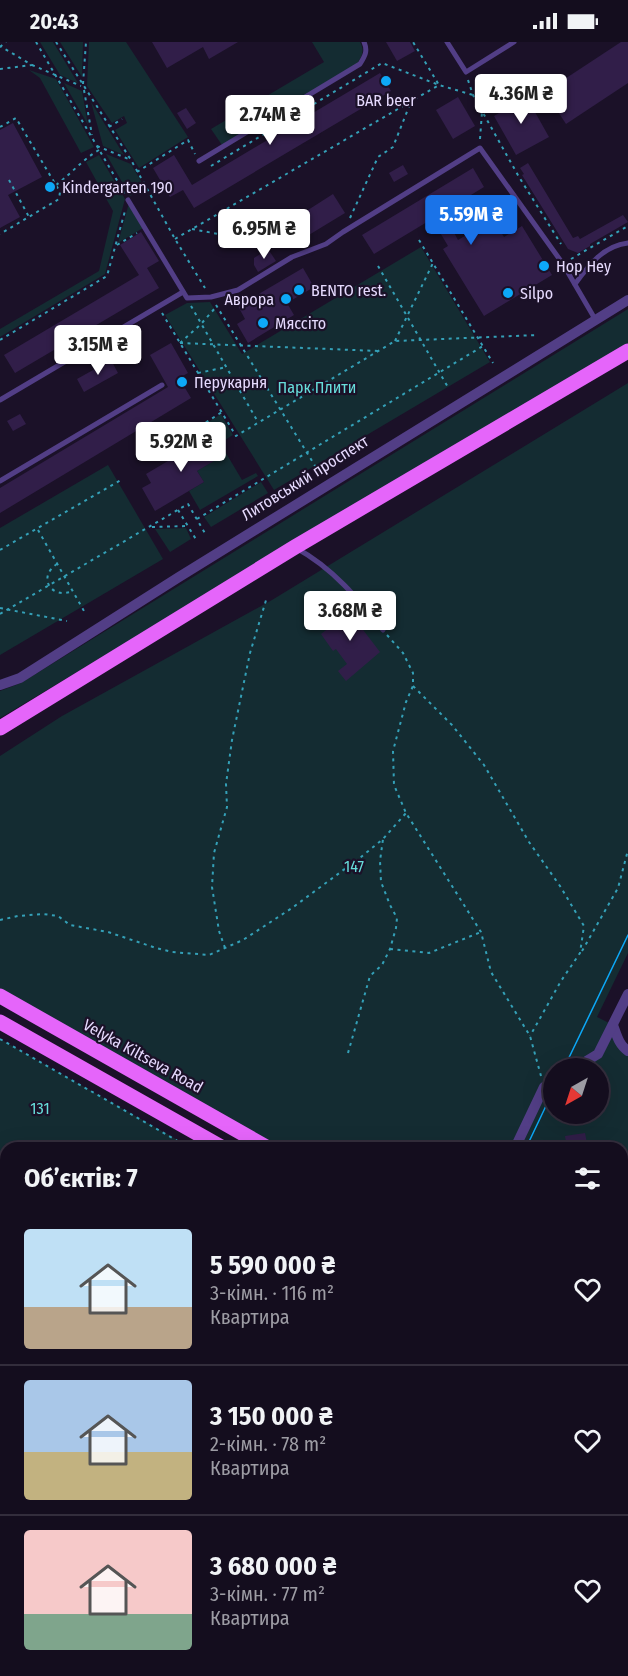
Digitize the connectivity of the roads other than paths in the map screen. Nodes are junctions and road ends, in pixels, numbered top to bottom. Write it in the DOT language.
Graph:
graph roads {
  1 [pos="364,42"];
  2 [pos="447,42"];
  3 [pos="514,42"];
  4 [pos="199,161"];
  5 [pos="128,200"];
  6 [pos="628,243"];
  7 [pos="575,284"];
  8 [pos="183,292"];
  9 [pos="628,300"];
  10 [pos="595,319"];
  11 [pos="628,351"];
  12 [pos="162,385"];
  13 [pos="0,400"];
  14 [pos="0,481"];
  15 [pos="295,547"];
  16 [pos="383,630"];
  17 [pos="0,685"];
  18 [pos="0,728"];
  19 [pos="628,994"];
  20 [pos="0,996"];
  21 [pos="0,1022"];
  22 [pos="613,1025"];
  23 [pos="628,1051"];
  24 [pos="591,1058"];
  25 [pos="543,1095"];
  26 [pos="212,1142"];
  27 [pos="257,1142"];
  28 [pos="518,1142"];
  1 -- 4 [label="lane"];
  2 -- 3 [label="lane"];
  5 -- 8 [label="lane"];
  6 -- 7 [label="lane"];
  7 -- 8 [label="lane"];
  7 -- 10 [label="lane"];
  8 -- 13 [label="lane"];
  9 -- 10 [label="street, Литовський проспект"];
  10 -- 17 [label="street, Литовський проспект"];
  11 -- 15 [label="main road"];
  12 -- 14 [label="lane"];
  15 -- 16 [label="lane"];
  15 -- 18 [label="main road"];
  19 -- 22 [label="street"];
  20 -- 27 [label="main road, Velyka Kiltseva Road"];
  21 -- 26 [label="main road"];
  22 -- 23 [label="street"];
  22 -- 24 [label="street"];
  25 -- 28 [label="street"];
}
